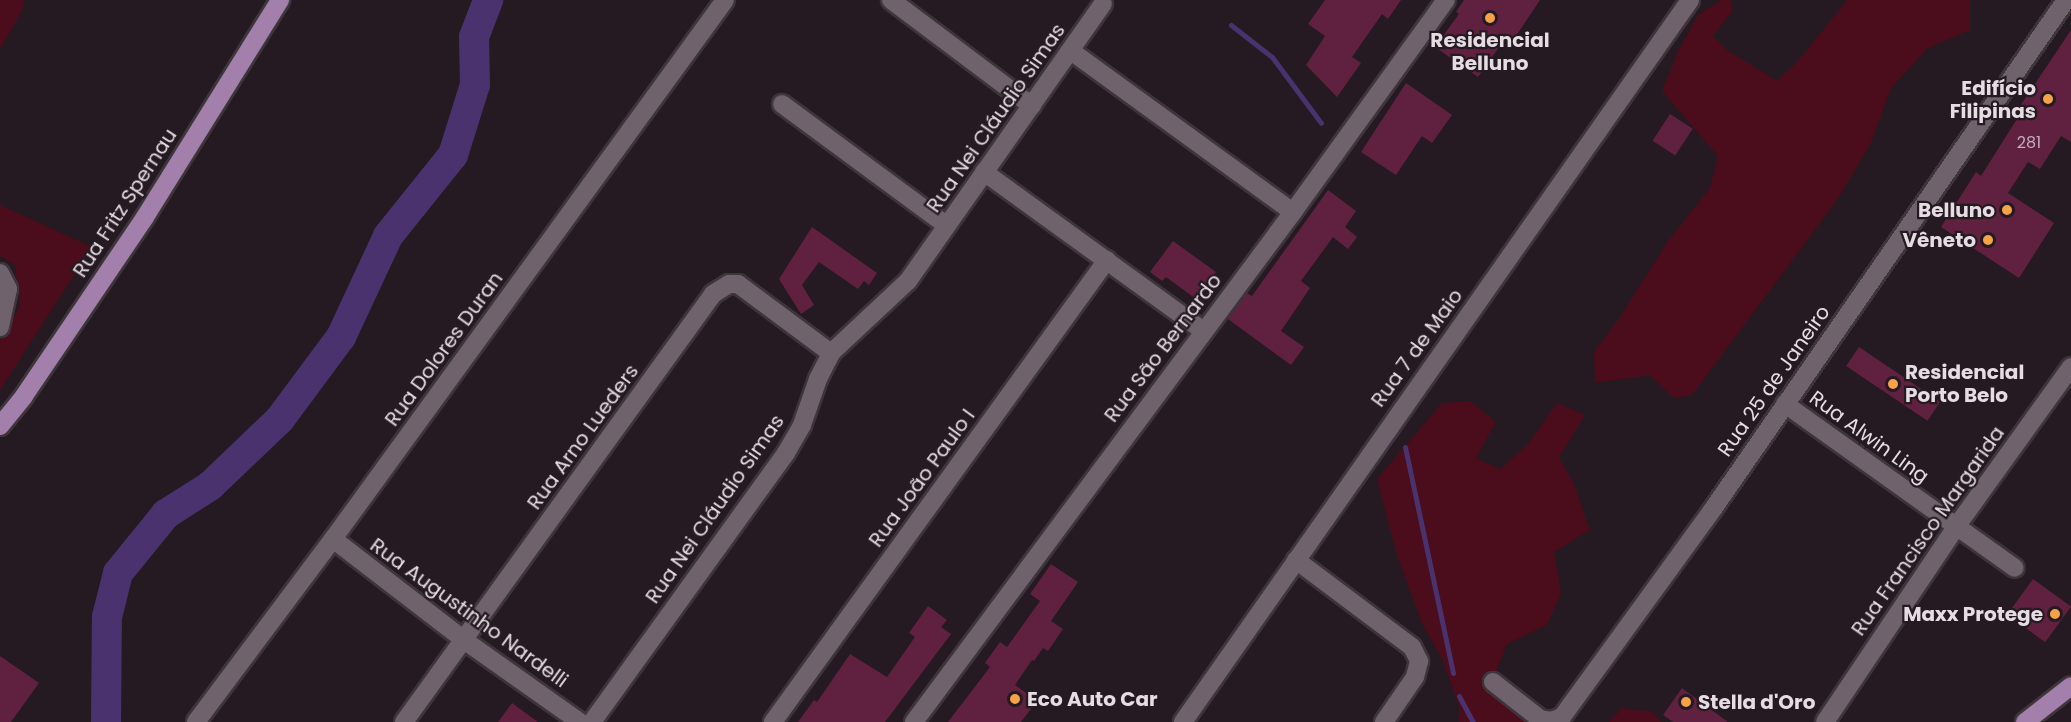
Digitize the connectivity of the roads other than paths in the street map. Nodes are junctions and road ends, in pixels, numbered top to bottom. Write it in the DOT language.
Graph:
graph roads {
  1 [pos="280,0"];
  2 [pos="725,0"];
  3 [pos="891,0"];
  4 [pos="1446,0"];
  5 [pos="1690,0"];
  6 [pos="2066,0"];
  7 [pos="1103,4"];
  8 [pos="1071,51"];
  9 [pos="782,104"];
  10 [pos="1032,106"];
  11 [pos="984,172"];
  12 [pos="1293,212"];
  13 [pos="946,225"];
  14 [pos="1107,260"];
  15 [pos="0,273"];
  16 [pos="0,327"];
  17 [pos="1204,331"];
  18 [pos="831,353"];
  19 [pos="2071,367"];
  20 [pos="1785,404"];
  21 [pos="0,426"];
  22 [pos="1956,527"];
  23 [pos="333,539"];
  24 [pos="1296,560"];
  25 [pos="2015,568"];
  26 [pos="464,640"];
  27 [pos="1493,682"];
  28 [pos="2071,686"];
  29 [pos="196,722"];
  30 [pos="404,722"];
  31 [pos="580,722"];
  32 [pos="592,722"];
  33 [pos="773,722"];
  34 [pos="914,722"];
  35 [pos="1183,722"];
  36 [pos="1384,722"];
  37 [pos="1825,722"];
  38 [pos="2025,722"];
  1 -- 21 [label="main road, Rua Fritz Spernau"];
  2 -- 23 [label="street, Rua Dolores Duran"];
  3 -- 10 [label="street"];
  4 -- 12 [label="street, Rua São Bernardo"];
  5 -- 24 [label="street, Rua 7 de Maio"];
  6 -- 20 [label="street, Rua 25 de Janeiro"];
  7 -- 8 [label="street, Rua Nei Cláudio Simas"];
  8 -- 10 [label="street, Rua Nei Cláudio Simas"];
  8 -- 12 [label="street"];
  9 -- 13 [label="street"];
  10 -- 11 [label="street, Rua Nei Cláudio Simas"];
  11 -- 13 [label="street, Rua Nei Cláudio Simas"];
  11 -- 14 [label="street"];
  12 -- 17 [label="street, Rua São Bernardo"];
  13 -- 18 [label="street, Rua Nei Cláudio Simas"];
  14 -- 17 [label="street"];
  14 -- 33 [label="street, Rua João Paulo I"];
  15 -- 16 [label="street"];
  17 -- 34 [label="street, Rua São Bernardo"];
  18 -- 26 [label="street, Rua Arno Lueders"];
  18 -- 32 [label="street, Rua Nei Cláudio Simas"];
  19 -- 22 [label="street, Rua Francisco Margarida"];
  20 -- 22 [label="street, Rua Alwin Ling"];
  20 -- 27 [label="street, Rua 25 de Janeiro"];
  22 -- 25 [label="street, Rua Alwin Ling"];
  22 -- 37 [label="street, Rua Francisco Margarida"];
  23 -- 26 [label="street, Rua Augustinho Nardelli"];
  23 -- 29 [label="street, Rua Dolores Duran"];
  24 -- 35 [label="street, Rua 7 de Maio"];
  24 -- 36 [label="street"];
  26 -- 30 [label="street, Rua Arno Lueders"];
  26 -- 31 [label="street, Rua Augustinho Nardelli"];
  28 -- 38 [label="main road"];
}
